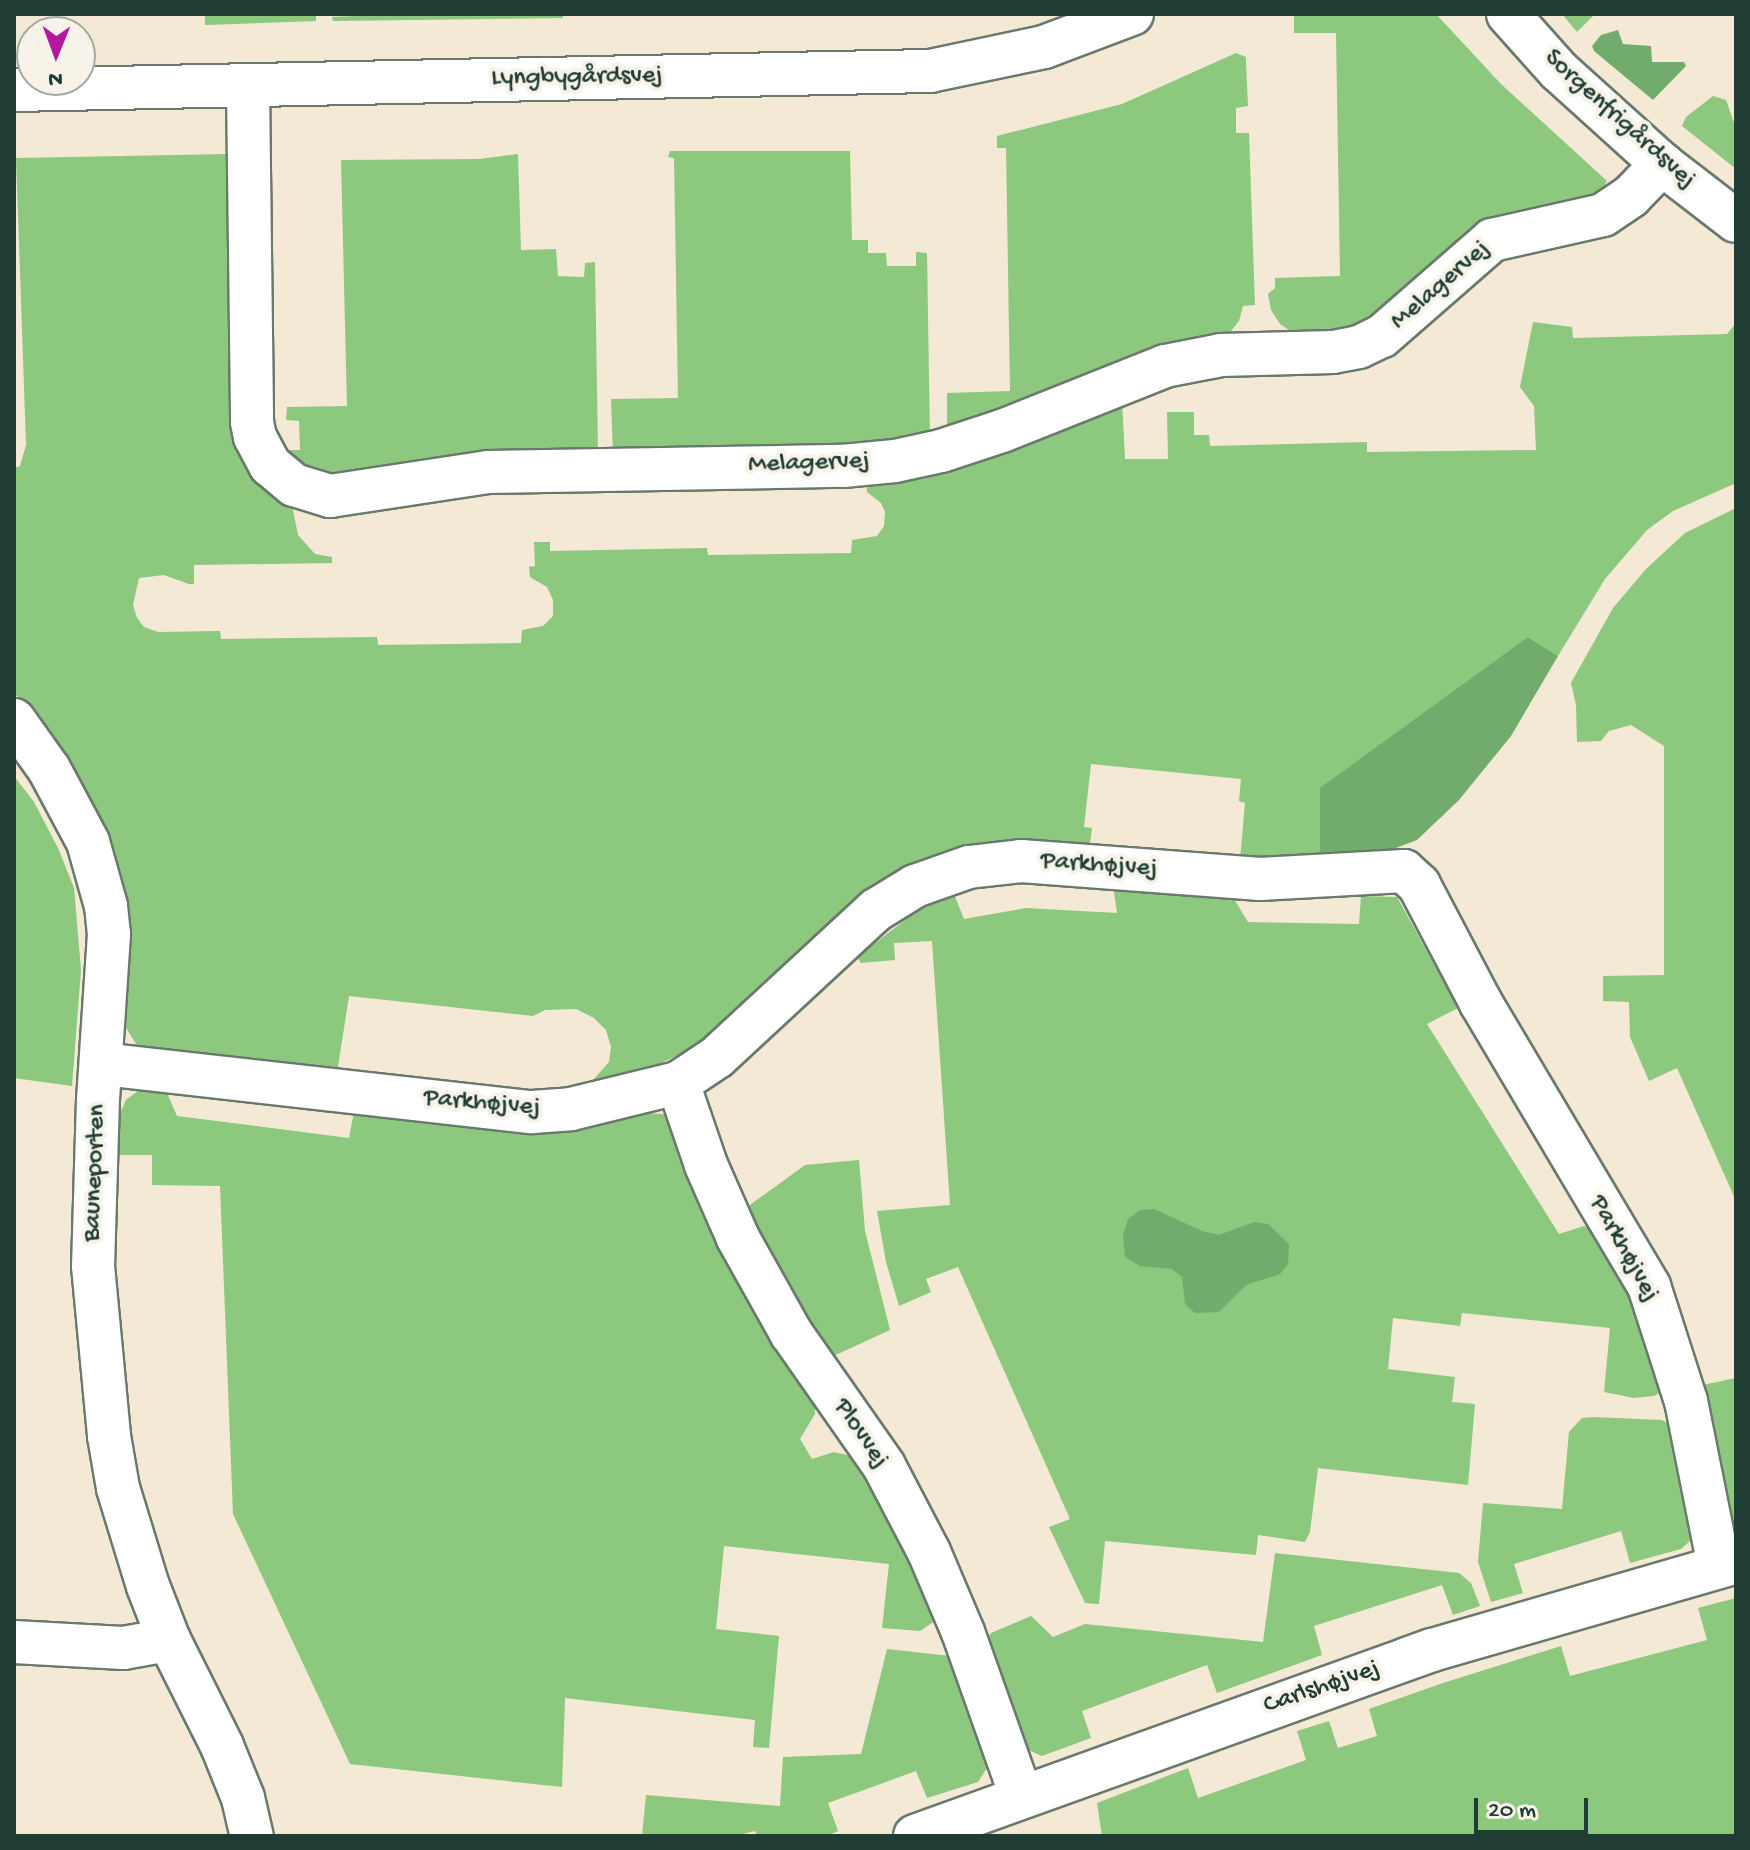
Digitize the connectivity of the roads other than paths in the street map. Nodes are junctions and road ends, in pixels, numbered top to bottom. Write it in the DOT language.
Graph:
graph roads {
  1 [pos="1132,14"];
  2 [pos="1508,14"];
  3 [pos="248,86"];
  4 [pos="14,90"];
  5 [pos="1662,164"];
  6 [pos="1736,221"];
  7 [pos="14,720"];
  8 [pos="102,1064"];
  9 [pos="678,1083"];
  10 [pos="1728,1564"];
  11 [pos="169,1640"];
  12 [pos="14,1642"];
  13 [pos="1021,1796"];
  14 [pos="252,1836"];
  15 [pos="915,1836"];
  1 -- 3 [label="street, Lyngbygårdsvej"];
  2 -- 5 [label="street, Sorgenfrigårdsvej"];
  3 -- 4 [label="street, Lyngbygårdsvej"];
  3 -- 5 [label="street, Melagervej"];
  5 -- 6 [label="street, Sorgenfrigårdsvej"];
  7 -- 8 [label="street, Bauneporten"];
  8 -- 9 [label="street, Parkhøjvej"];
  8 -- 11 [label="street, Bauneporten"];
  9 -- 10 [label="street, Parkhøjvej"];
  9 -- 13 [label="street, Plovvej"];
  10 -- 13 [label="street, Carlshøjvej"];
  11 -- 12 [label="street"];
  11 -- 14 [label="street, Bauneporten"];
  13 -- 15 [label="street, Carlshøjvej"];
}
